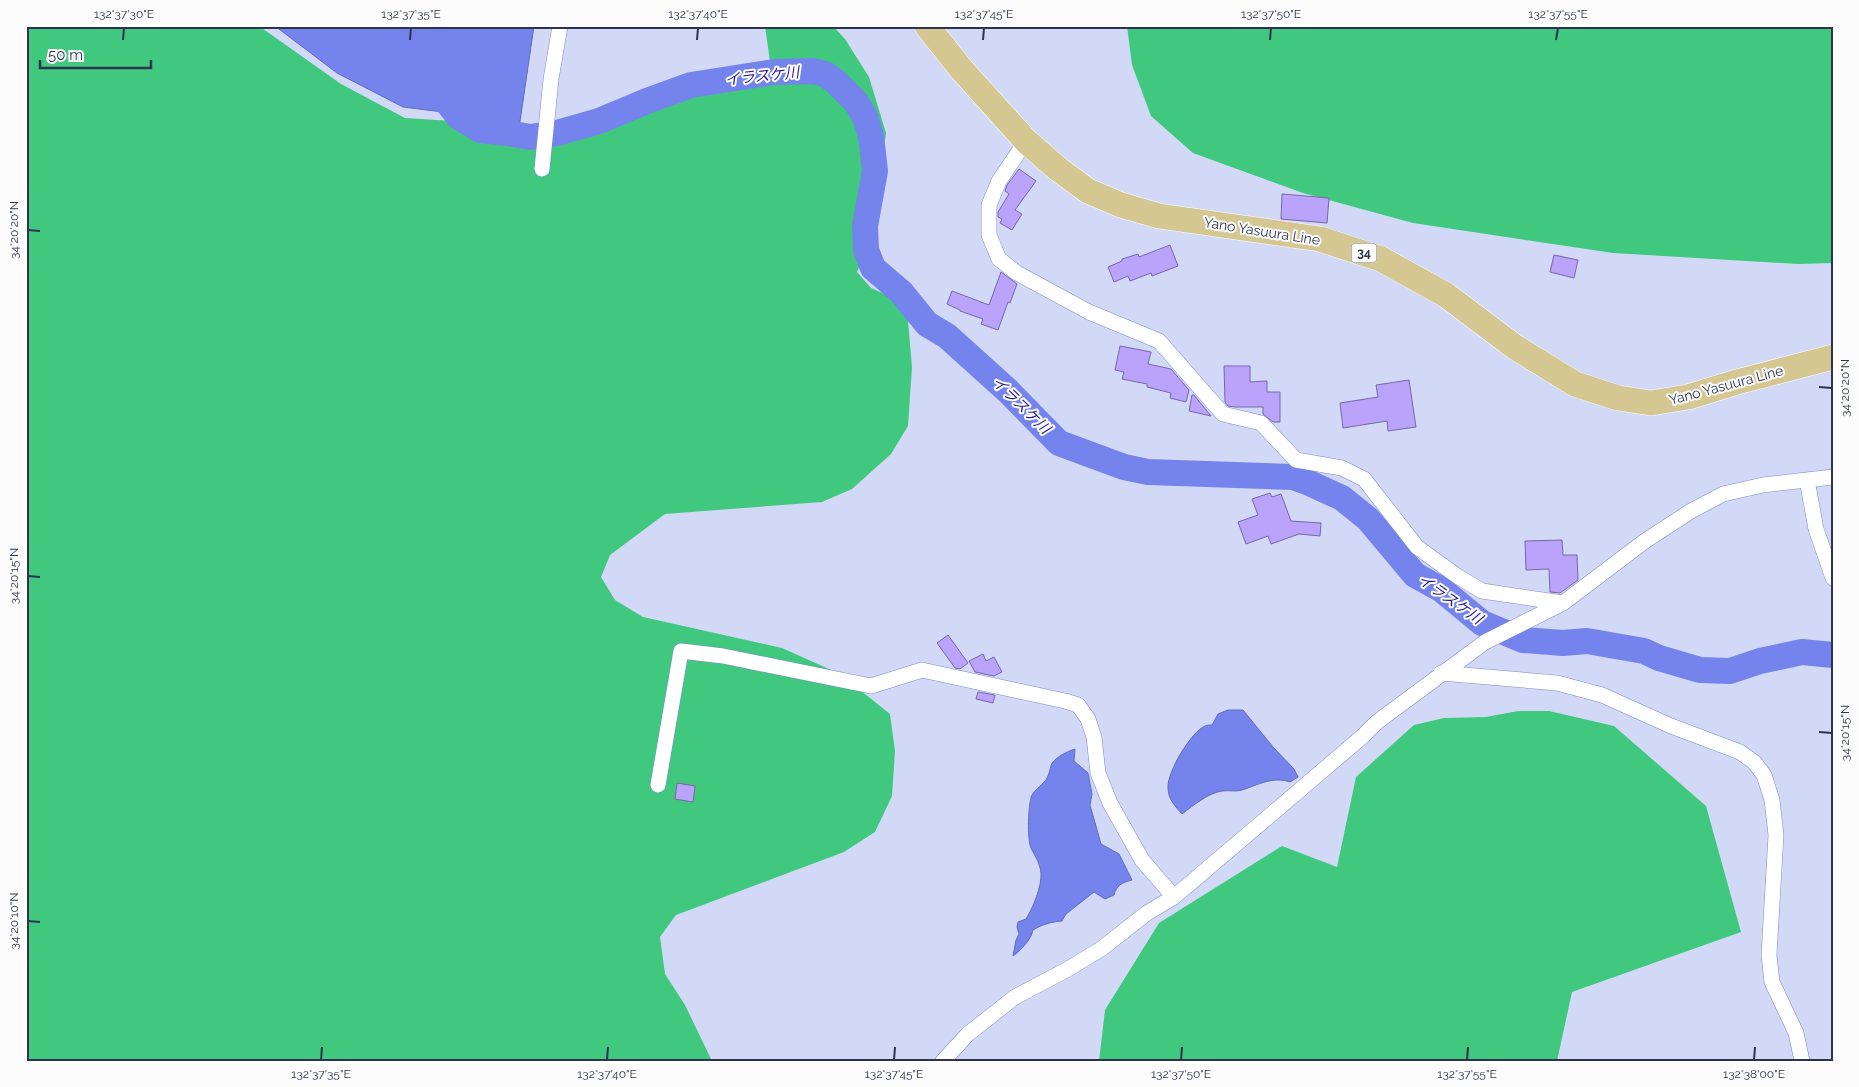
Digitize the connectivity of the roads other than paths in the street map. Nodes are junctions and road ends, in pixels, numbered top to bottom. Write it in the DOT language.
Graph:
graph roads {
  1 [pos="560,26"];
  2 [pos="926,26"];
  3 [pos="1026,141"];
  4 [pos="542,170"];
  5 [pos="1833,357"];
  6 [pos="1833,477"];
  7 [pos="1807,480"];
  8 [pos="1833,578"];
  9 [pos="1563,603"];
  10 [pos="1441,673"];
  11 [pos="658,785"];
  12 [pos="1174,896"];
  13 [pos="943,1061"];
  14 [pos="1802,1061"];
  1 -- 4 [label="street"];
  2 -- 3 [label="main road, Yano Yasuura Line / 34"];
  3 -- 5 [label="main road, Yano Yasuura Line / 34"];
  3 -- 9 [label="street"];
  6 -- 7 [label="street"];
  7 -- 8 [label="street"];
  7 -- 9 [label="street"];
  9 -- 10 [label="street"];
  10 -- 12 [label="street"];
  10 -- 14 [label="street"];
  11 -- 12 [label="street"];
  12 -- 13 [label="street"];
}
